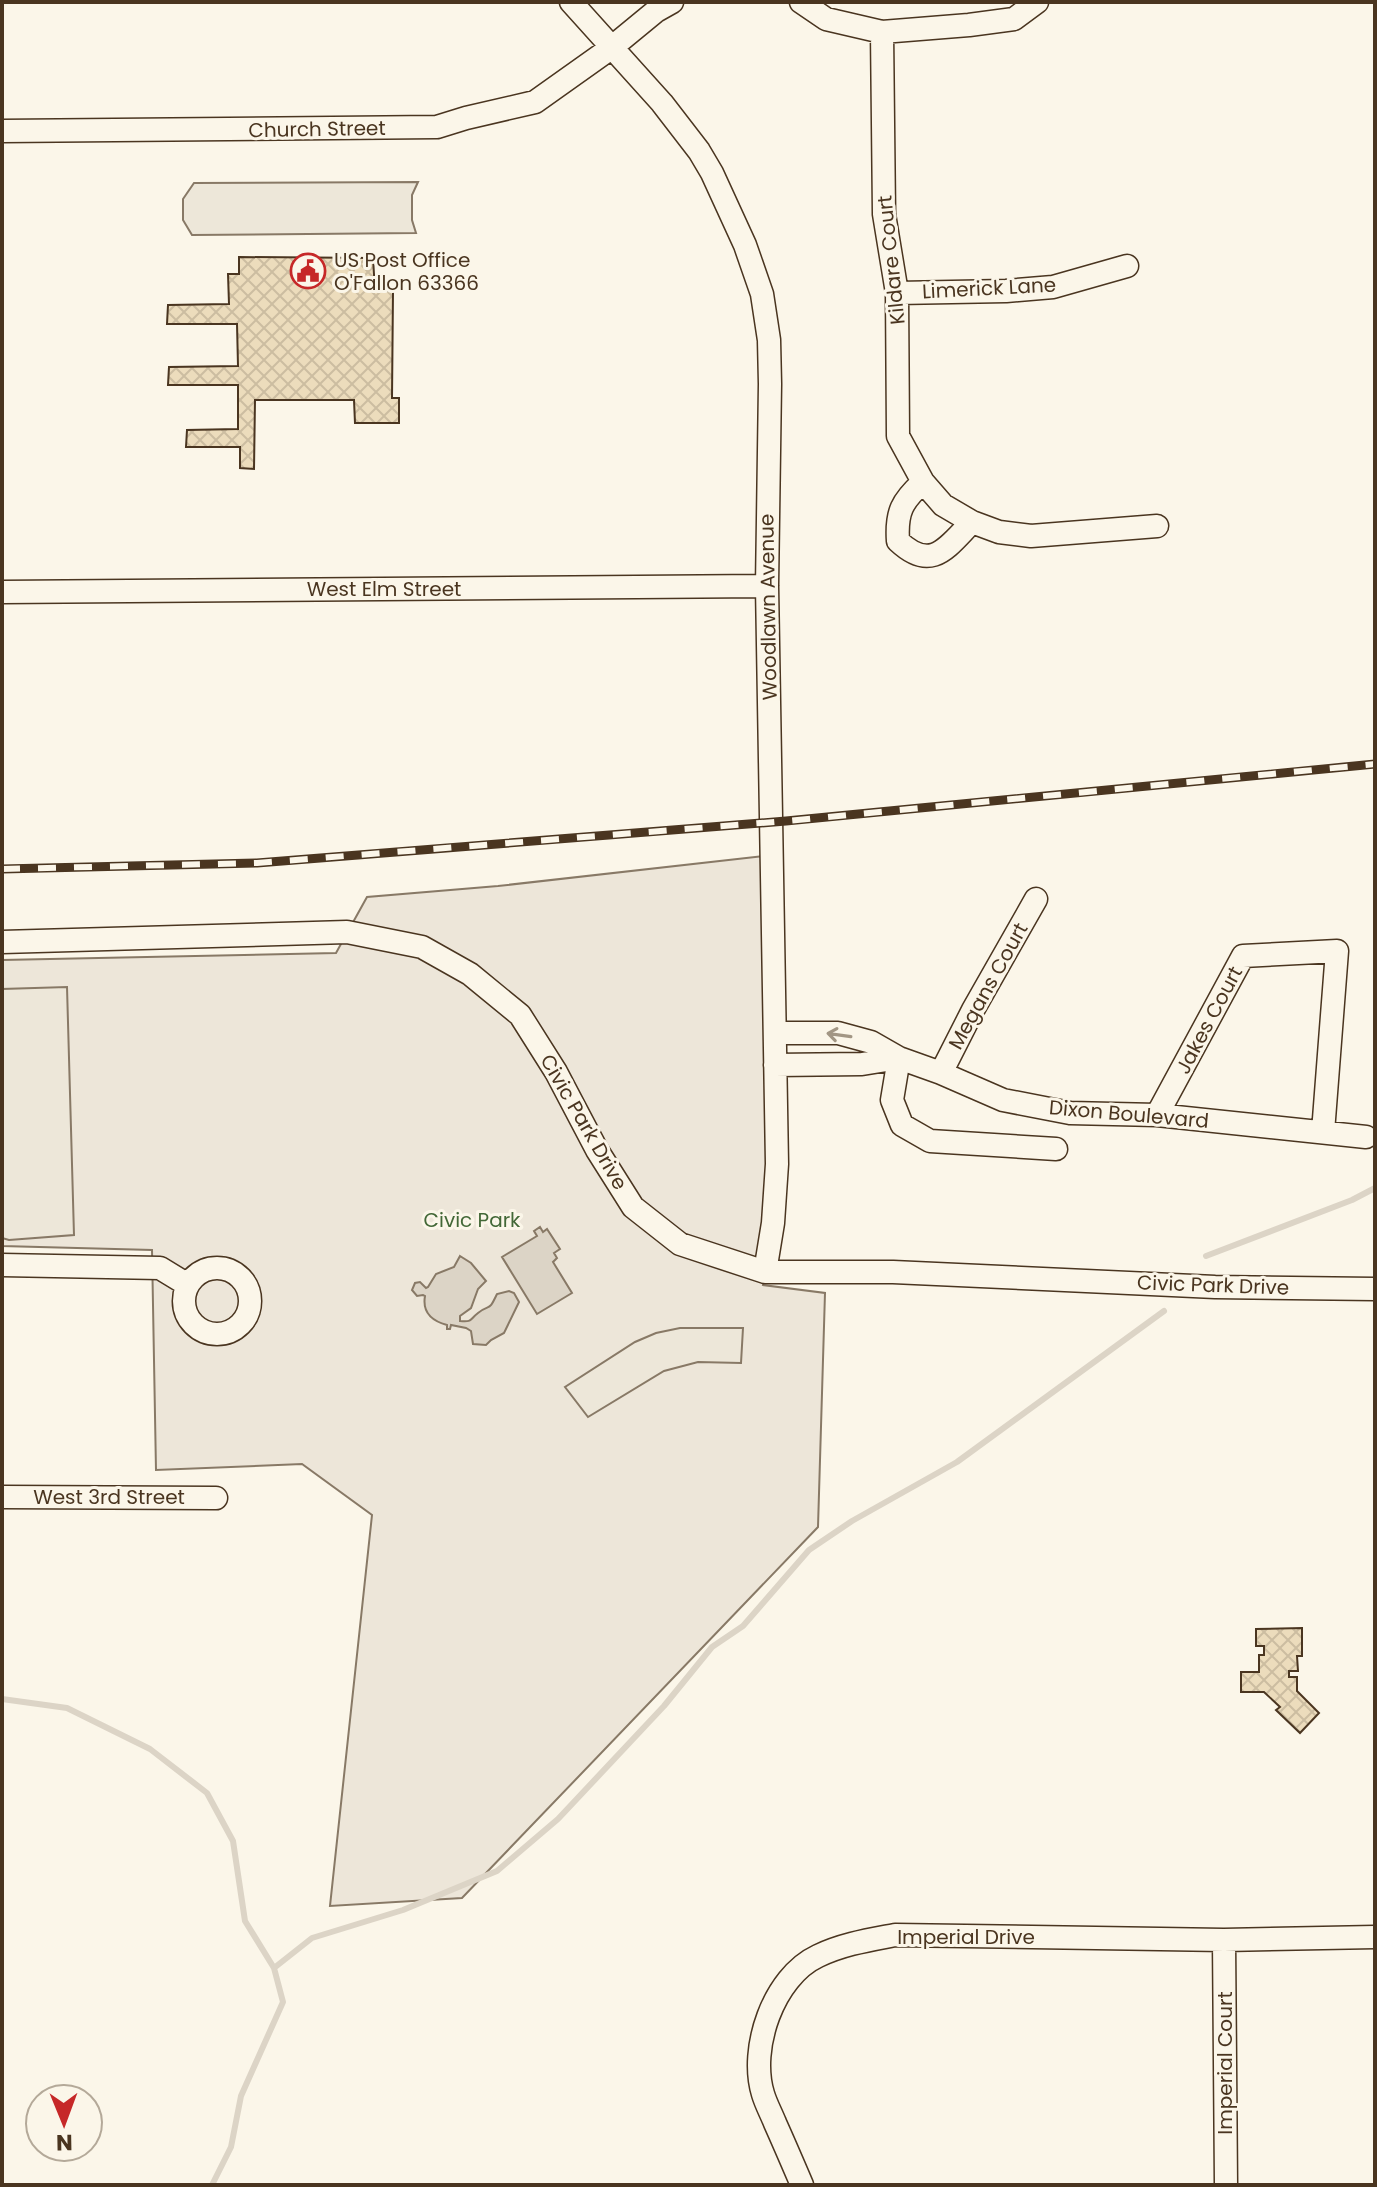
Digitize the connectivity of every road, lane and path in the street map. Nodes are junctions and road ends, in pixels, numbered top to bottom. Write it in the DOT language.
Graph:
graph roads {
  1 [pos="571,2"];
  2 [pos="672,2"];
  3 [pos="801,2"];
  4 [pos="1037,2"];
  5 [pos="882,32"];
  6 [pos="611,48"];
  7 [pos="2,131"];
  8 [pos="1127,266"];
  9 [pos="897,293"];
  10 [pos="923,482"];
  11 [pos="972,522"];
  12 [pos="1157,526"];
  13 [pos="767,586"];
  14 [pos="2,592"];
  15 [pos="1036,899"];
  16 [pos="2,942"];
  17 [pos="775,1033"];
  18 [pos="899,1058"];
  19 [pos="775,1065"];
  20 [pos="941,1073"];
  21 [pos="1157,1115"];
  22 [pos="1323,1132"];
  23 [pos="1366,1137"];
  24 [pos="1056,1149"];
  25 [pos="2,1265"];
  26 [pos="765,1272"];
  27 [pos="188,1285"];
  28 [pos="1375,1289"];
  29 [pos="2,1497"];
  30 [pos="216,1498"];
  31 [pos="1375,1937"];
  32 [pos="1224,1940"];
  33 [pos="802,2185"];
  34 [pos="1226,2185"];
  1 -- 6 [label="street, Woodlawn Avenue"];
  2 -- 6 [label="street, Church Street"];
  3 -- 5 [label="street"];
  4 -- 5 [label="street"];
  5 -- 9 [label="street, Kildare Court"];
  6 -- 7 [label="street, Church Street"];
  6 -- 13 [label="street, Woodlawn Avenue"];
  8 -- 9 [label="street, Limerick Lane"];
  9 -- 10 [label="street, Kildare Court"];
  10 -- 11 [label="street, Kildare Court"];
  10 -- 11 [label="street"];
  11 -- 12 [label="street, Kildare Court"];
  13 -- 14 [label="street, West Elm Street"];
  13 -- 17 [label="street, Woodlawn Avenue"];
  15 -- 20 [label="street, Megans Court"];
  16 -- 26 [label="street, Civic Park Drive"];
  18 -- 17 [label="street, Dixon Boulevard, one-way"];
  17 -- 19 [label="street, Woodlawn Avenue"];
  18 -- 19 [label="street, Dixon Boulevard"];
  18 -- 20 [label="street, Dixon Boulevard"];
  18 -- 24 [label="street"];
  19 -- 26 [label="street, Woodlawn Avenue"];
  20 -- 21 [label="street, Dixon Boulevard"];
  21 -- 22 [label="street, Dixon Boulevard"];
  21 -- 22 [label="street, Jakes Court"];
  22 -- 23 [label="street, Dixon Boulevard"];
  25 -- 27 [label="street"];
  26 -- 28 [label="street, Civic Park Drive"];
  29 -- 30 [label="street, West 3rd Street"];
  31 -- 32 [label="street, Imperial Drive"];
  32 -- 33 [label="street, Imperial Drive"];
  32 -- 34 [label="street, Imperial Court"];
}
